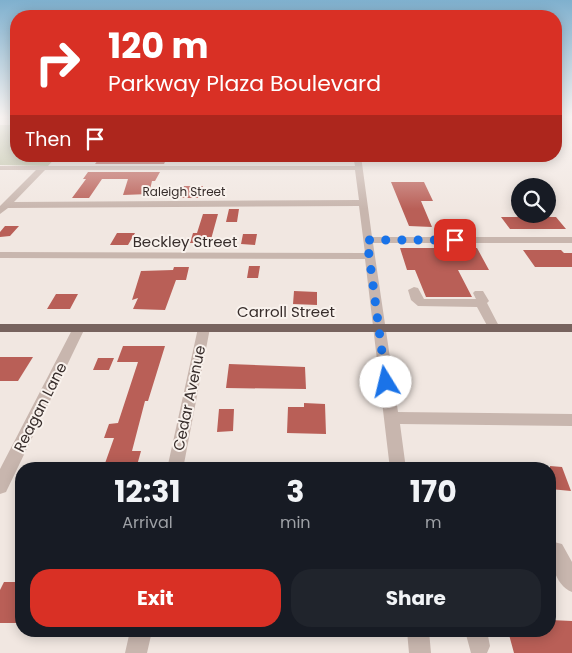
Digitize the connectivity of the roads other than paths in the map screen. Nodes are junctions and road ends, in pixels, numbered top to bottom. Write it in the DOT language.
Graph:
graph roads {
  1 [pos="357,162"];
  2 [pos="0,168"];
  3 [pos="42,168"];
  4 [pos="358,168"];
  5 [pos="362,203"];
  6 [pos="3,208"];
  7 [pos="367,240"];
  8 [pos="572,240"];
  9 [pos="0,255"];
  10 [pos="369,256"];
  11 [pos="414,290"];
  12 [pos="377,327"];
  13 [pos="0,328"];
  14 [pos="80,328"];
  15 [pos="204,328"];
  16 [pos="494,328"];
  17 [pos="572,328"];
  18 [pos="391,418"];
  19 [pos="572,420"];
  20 [pos="176,462"];
  21 [pos="397,462"];
  22 [pos="0,486"];
  23 [pos="556,553"];
  24 [pos="572,582"];
  25 [pos="140,637"];
  26 [pos="419,637"];
  27 [pos="136,653"];
  28 [pos="420,653"];
  1 -- 4 [label="street"];
  2 -- 3 [label="street"];
  3 -- 4 [label="street"];
  3 -- 6 [label="street"];
  4 -- 5 [label="street"];
  5 -- 6 [label="street, Raleigh Street"];
  5 -- 7 [label="street"];
  7 -- 8 [label="street"];
  7 -- 10 [label="street"];
  9 -- 10 [label="street, Beckley Street"];
  10 -- 12 [label="street"];
  11 -- 16 [label="street"];
  12 -- 15 [label="main road, Carroll Street"];
  12 -- 16 [label="main road, Carroll Street"];
  12 -- 18 [label="street"];
  13 -- 14 [label="main road, Carroll Street"];
  14 -- 15 [label="main road, Carroll Street"];
  14 -- 22 [label="street, Reagan Lane"];
  15 -- 20 [label="street, Cedar Avenue"];
  16 -- 17 [label="main road, Carroll Street"];
  18 -- 19 [label="street"];
  18 -- 21 [label="street"];
  23 -- 24 [label="street"];
  25 -- 27 [label="street"];
  26 -- 28 [label="street"];
}
